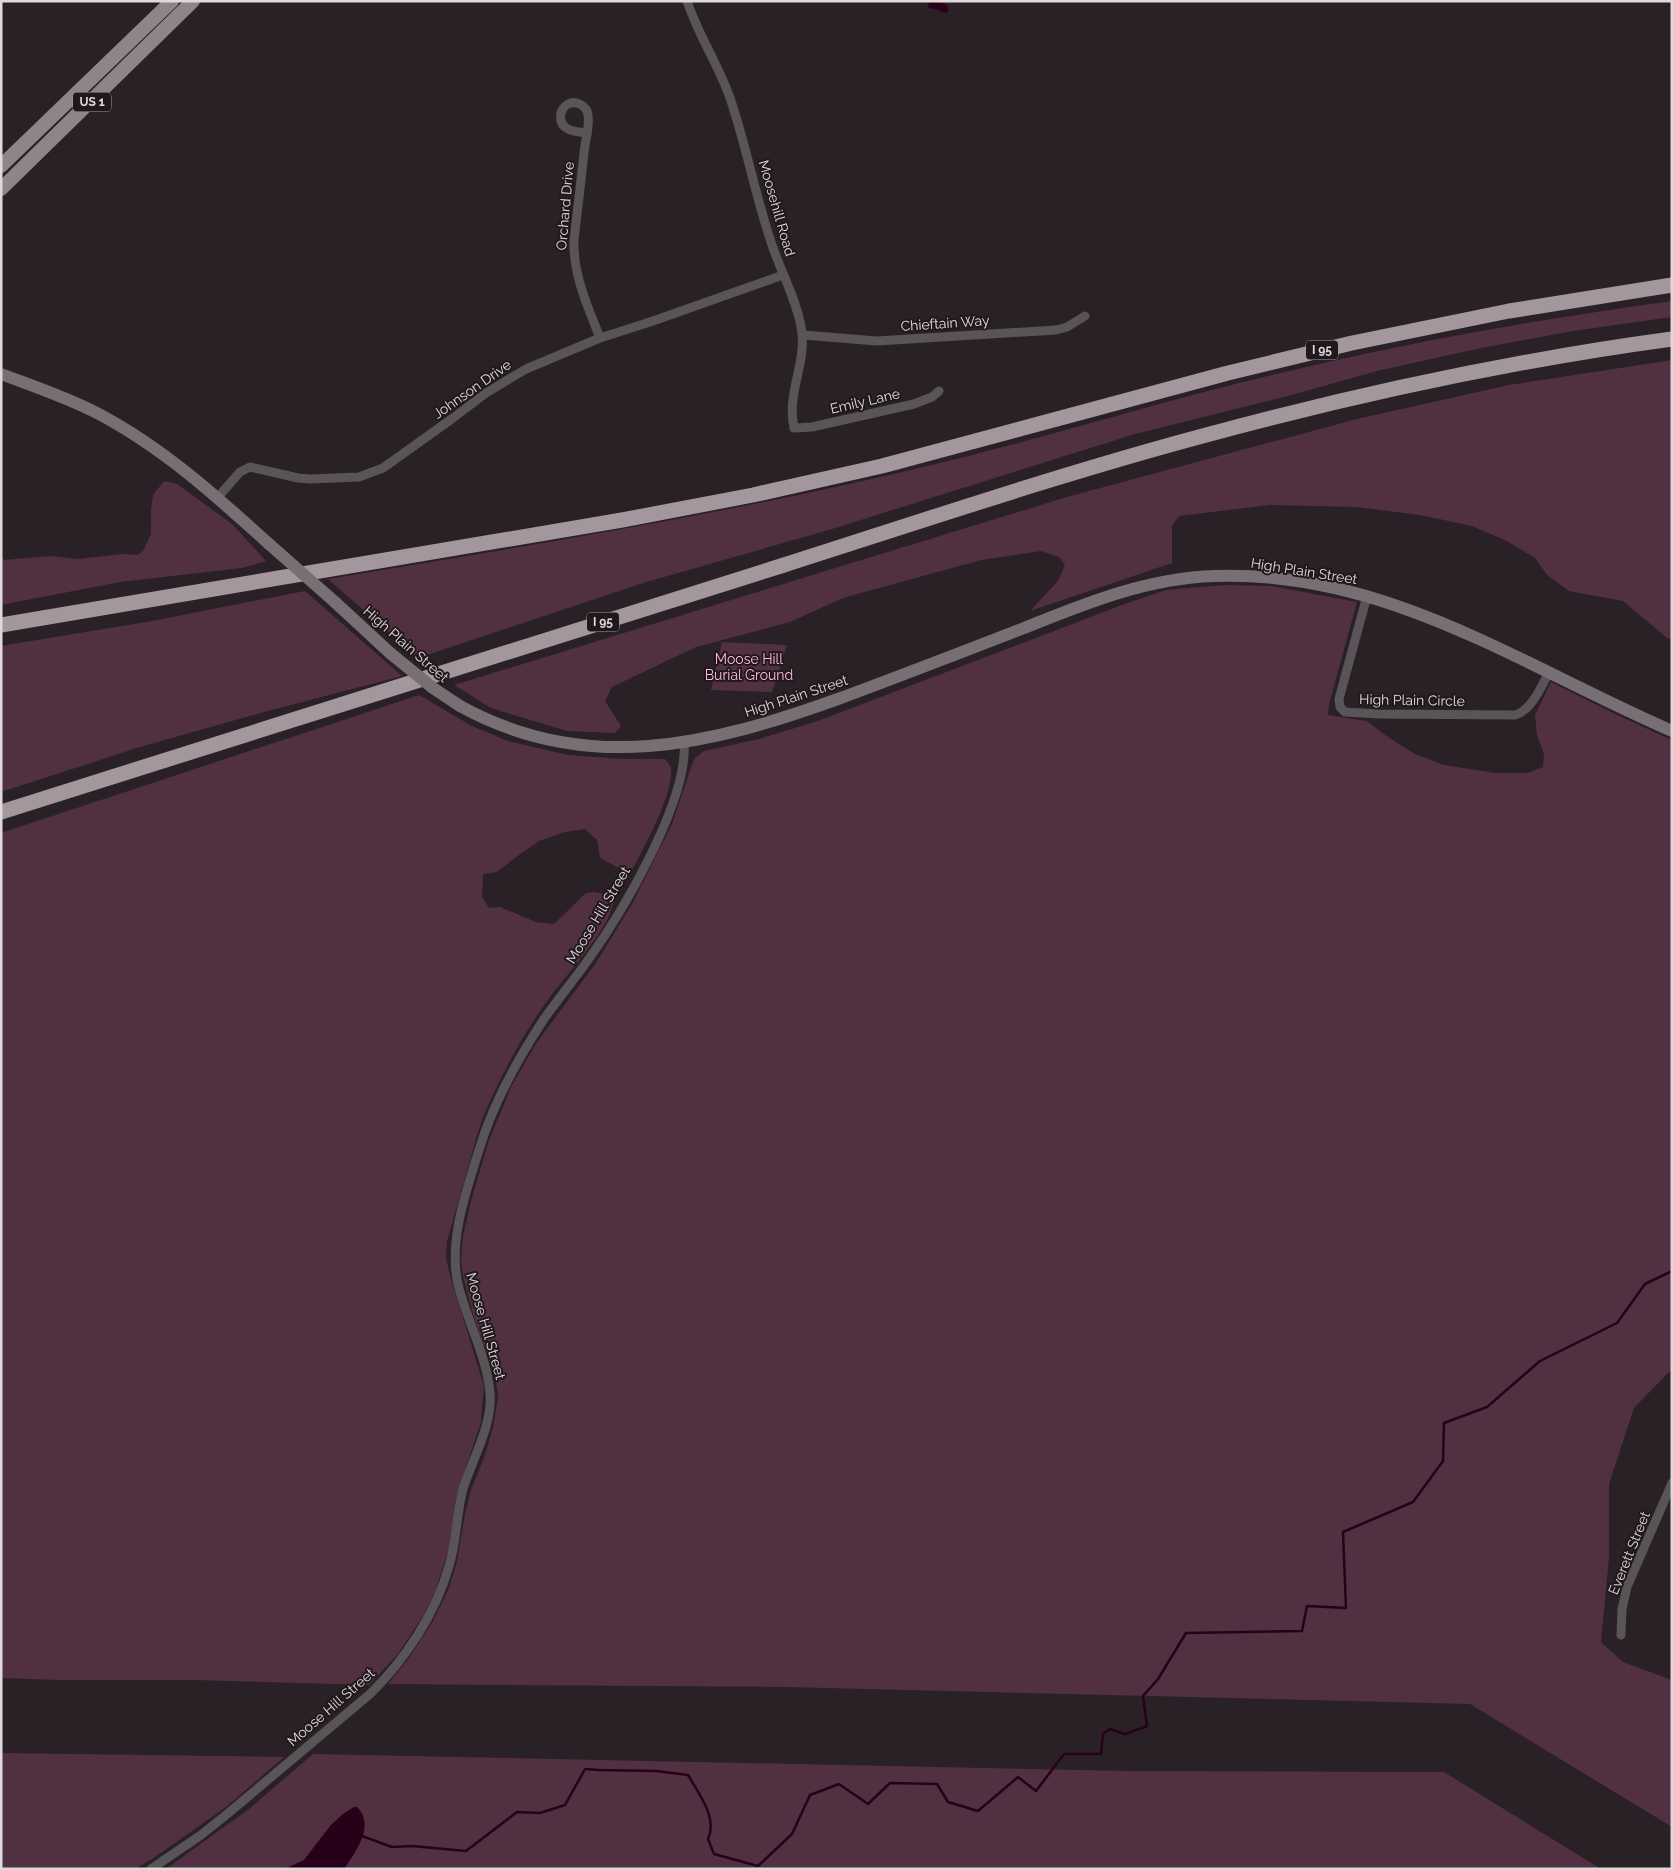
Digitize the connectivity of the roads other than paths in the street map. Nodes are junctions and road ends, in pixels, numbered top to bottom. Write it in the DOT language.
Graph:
graph roads {
  1 [pos="172,1"];
  2 [pos="193,1"];
  3 [pos="687,1"];
  4 [pos="586,133"];
  5 [pos="1,166"];
  6 [pos="1,189"];
  7 [pos="783,275"];
  8 [pos="1672,285"];
  9 [pos="1085,316"];
  10 [pos="803,335"];
  11 [pos="600,338"];
  12 [pos="1672,339"];
  13 [pos="1,374"];
  14 [pos="939,391"];
  15 [pos="794,428"];
  16 [pos="218,497"];
  17 [pos="1367,596"];
  18 [pos="1,625"];
  19 [pos="1549,672"];
  20 [pos="1672,731"];
  21 [pos="684,742"];
  22 [pos="1,812"];
  23 [pos="1672,1483"];
  24 [pos="1621,1635"];
  25 [pos="151,1869"];
  1 -- 5 [label="main road, US 1"];
  2 -- 6 [label="main road, US 1"];
  3 -- 7 [label="street, Moosehill Road"];
  4 -- 11 [label="street, Orchard Drive"];
  7 -- 10 [label="street, Moosehill Road"];
  7 -- 11 [label="street, Johnson Drive"];
  8 -- 18 [label="highway, I 95"];
  9 -- 10 [label="street, Chieftain Way"];
  10 -- 15 [label="street, Moosehill Road"];
  11 -- 16 [label="street, Johnson Drive"];
  12 -- 22 [label="highway, I 95"];
  13 -- 16 [label="main road, High Plain Street"];
  14 -- 15 [label="street, Emily Lane"];
  16 -- 21 [label="main road, High Plain Street, bridge"];
  17 -- 19 [label="main road, High Plain Street"];
  17 -- 19 [label="street, High Plain Circle"];
  17 -- 21 [label="main road, High Plain Street"];
  19 -- 20 [label="main road, High Plain Street"];
  21 -- 25 [label="street, Moose Hill Street"];
  23 -- 24 [label="street, Everett Street"];
}
